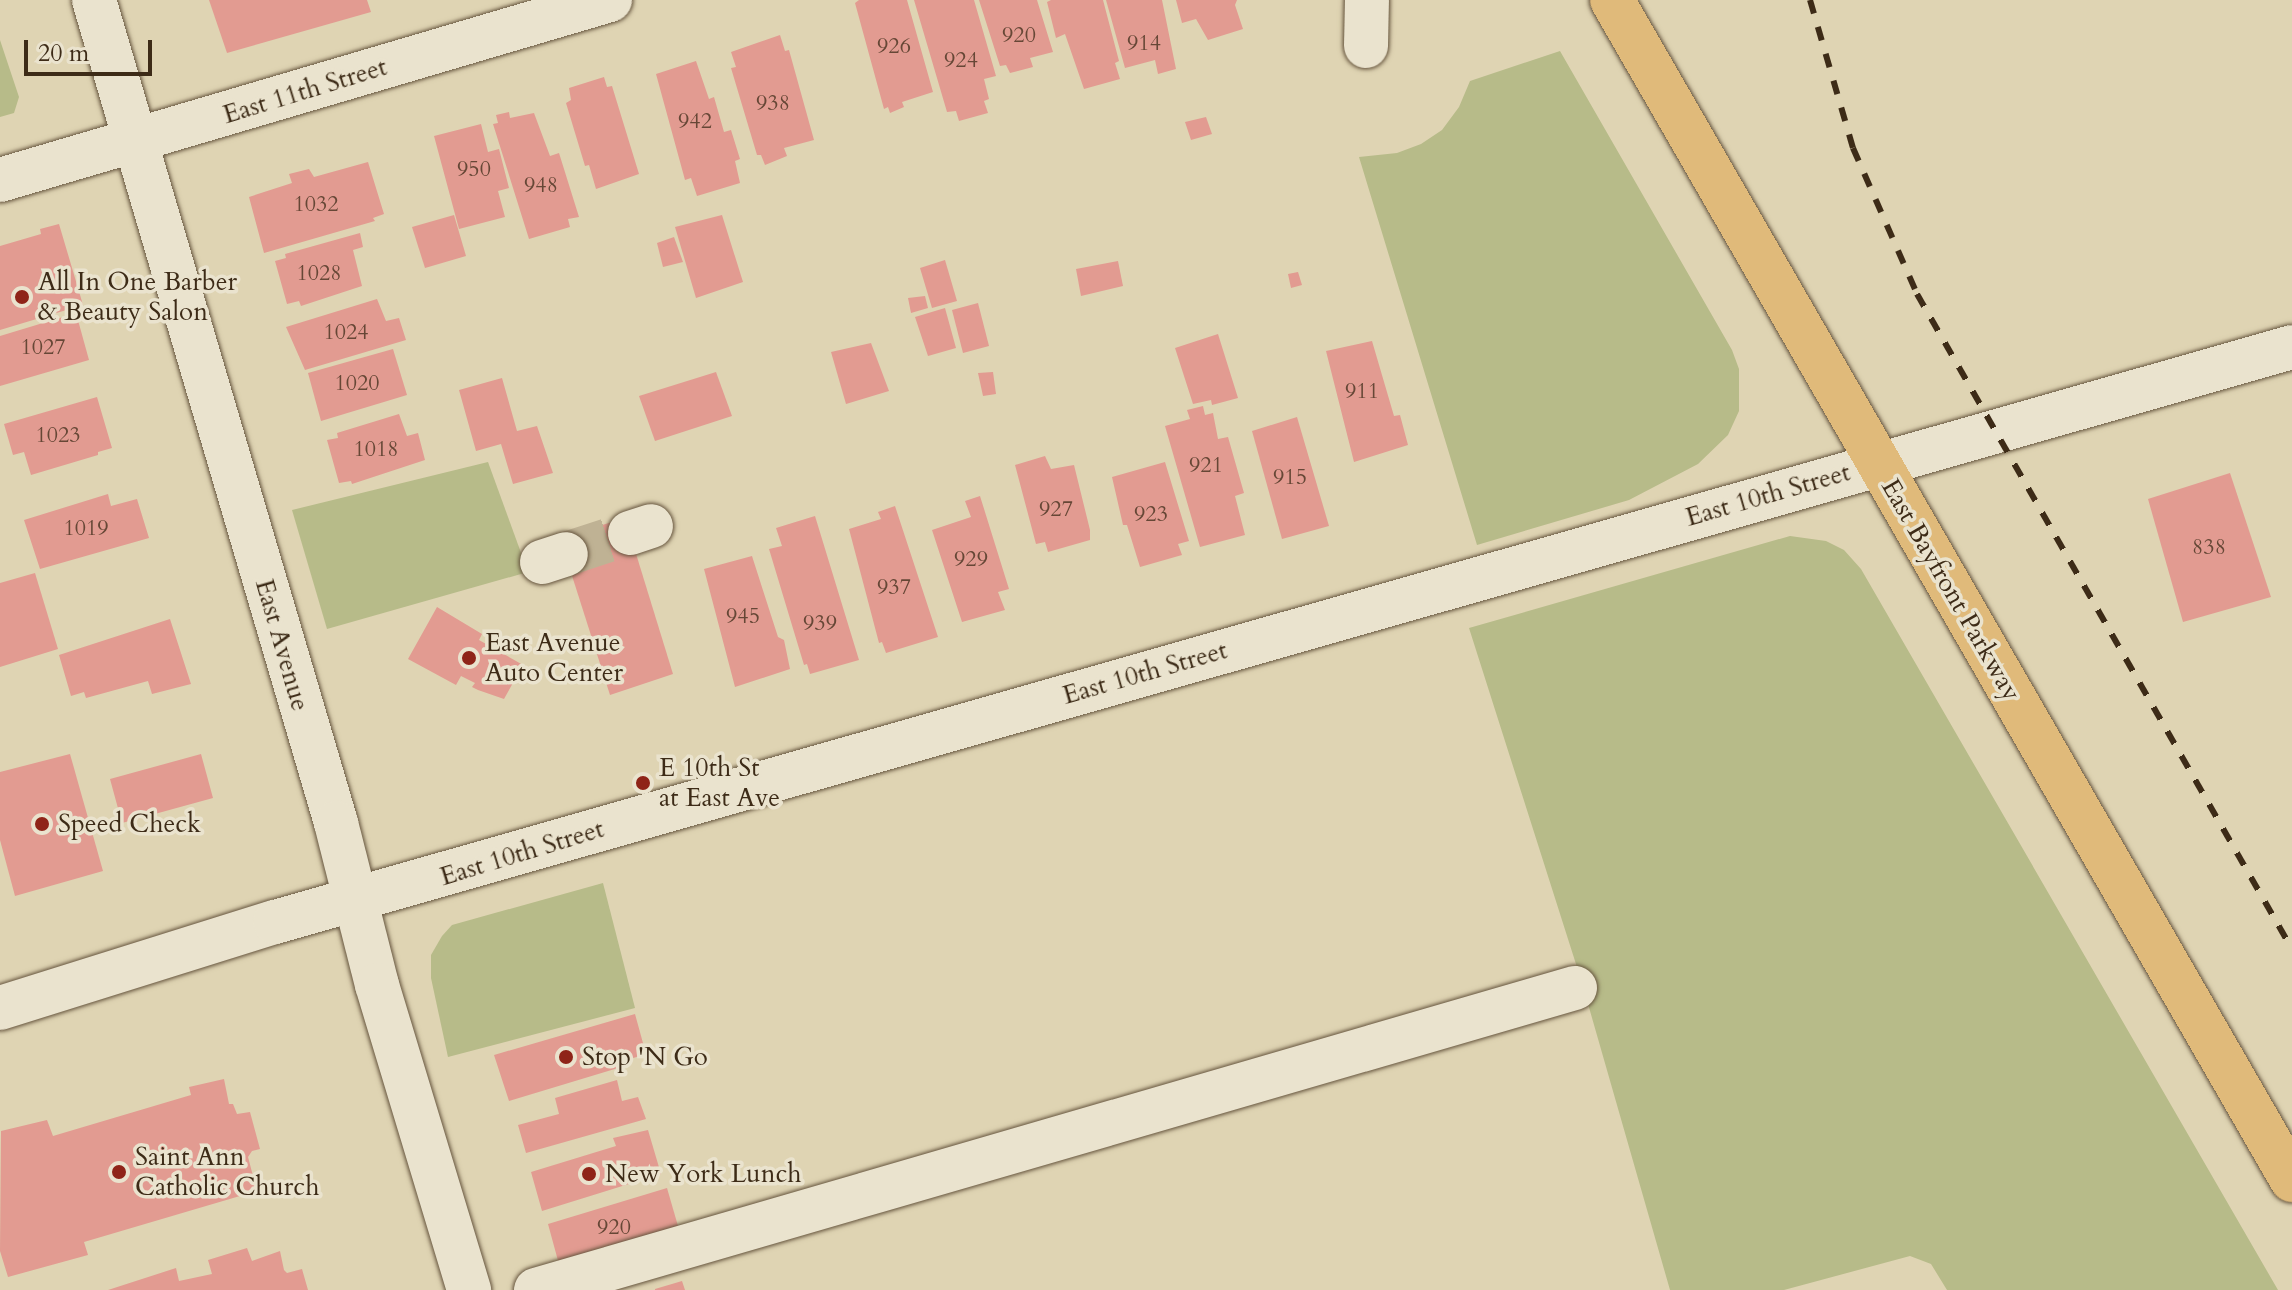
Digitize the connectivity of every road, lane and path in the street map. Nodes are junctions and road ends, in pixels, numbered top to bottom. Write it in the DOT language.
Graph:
graph roads {
  1 [pos="94,0"];
  2 [pos="610,0"];
  3 [pos="1367,0"];
  4 [pos="1612,0"];
  5 [pos="1366,46"];
  6 [pos="134,141"];
  7 [pos="0,180"];
  8 [pos="2292,347"];
  9 [pos="1879,464"];
  10 [pos="357,900"];
  11 [pos="1575,988"];
  12 [pos="0,1008"];
  13 [pos="2292,1180"];
  14 [pos="469,1290"];
  15 [pos="536,1290"];
  1 -- 6 [label="street, East Avenue"];
  2 -- 6 [label="street, East 11th Street"];
  3 -- 5 [label="street"];
  4 -- 9 [label="highway, East Bayfront Parkway"];
  6 -- 7 [label="street, East 11th Street"];
  6 -- 10 [label="street, East Avenue"];
  8 -- 9 [label="street, East 10th Street"];
  9 -- 10 [label="street, East 10th Street"];
  9 -- 13 [label="highway, East Bayfront Parkway"];
  10 -- 12 [label="street, East 10th Street"];
  10 -- 14 [label="street, East Avenue"];
  11 -- 15 [label="street"];
}
